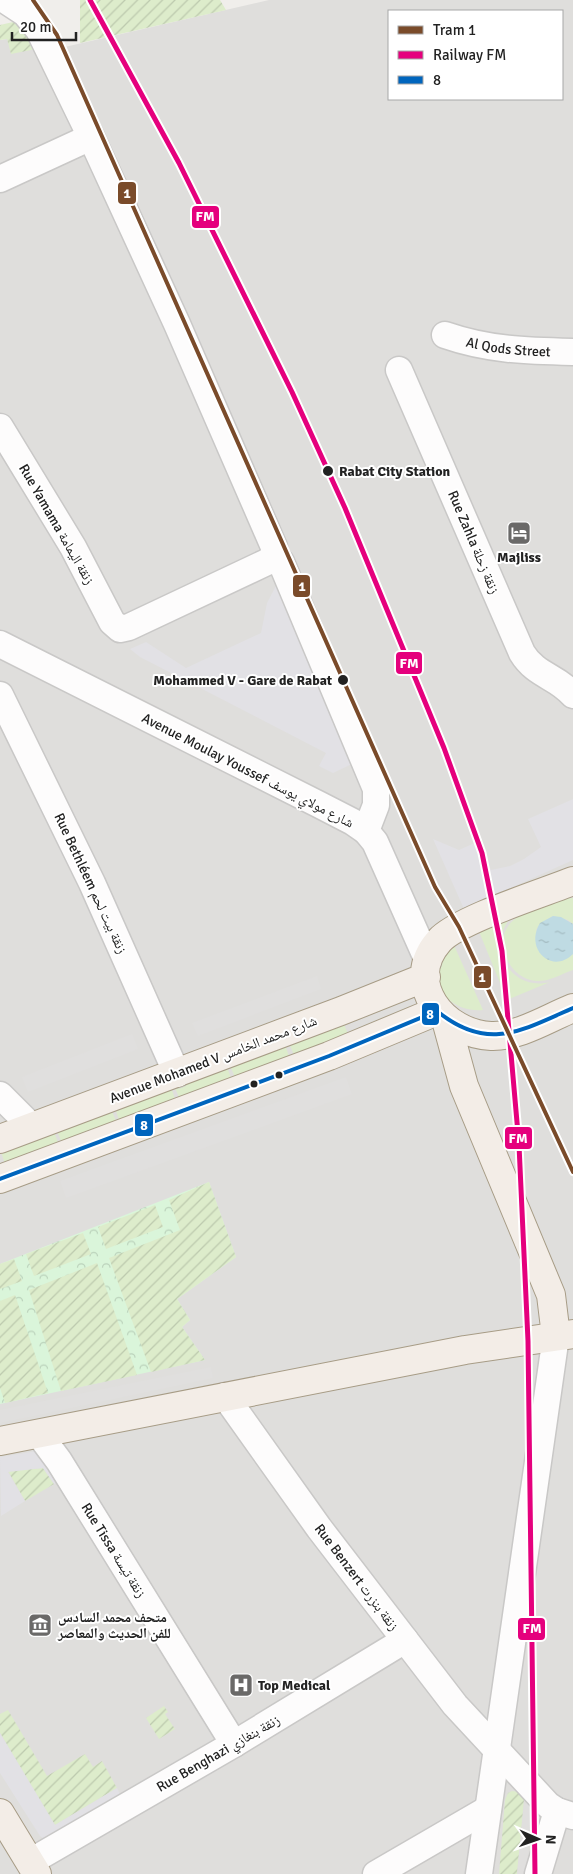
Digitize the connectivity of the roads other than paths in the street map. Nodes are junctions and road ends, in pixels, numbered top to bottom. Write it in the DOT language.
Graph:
graph roads {
  1 [pos="4,0"];
  2 [pos="91,137"];
  3 [pos="0,179"];
  4 [pos="444,335"];
  5 [pos="573,352"];
  6 [pos="399,370"];
  7 [pos="0,427"];
  8 [pos="274,556"];
  9 [pos="0,644"];
  10 [pos="573,696"];
  11 [pos="3,708"];
  12 [pos="366,831"];
  13 [pos="573,881"];
  14 [pos="427,969"];
  15 [pos="573,1008"];
  16 [pos="441,1016"];
  17 [pos="177,1074"];
  18 [pos="0,1095"];
  19 [pos="32,1127"];
  20 [pos="0,1138"];
  21 [pos="0,1179"];
  22 [pos="564,1335"];
  23 [pos="225,1396"];
  24 [pos="39,1434"];
  25 [pos="0,1441"];
  26 [pos="405,1640"];
  27 [pos="234,1744"];
  28 [pos="497,1751"];
  29 [pos="488,1809"];
  30 [pos="0,1813"];
  31 [pos="565,1814"];
  32 [pos="34,1868"];
  33 [pos="376,1874"];
  34 [pos="479,1874"];
  35 [pos="538,1874"];
  1 -- 2 [label="street"];
  2 -- 3 [label="street"];
  2 -- 8 [label="street"];
  4 -- 5 [label="street, Al Qods Street"];
  6 -- 10 [label="street, Rue Zahla زنقة زحلة"];
  7 -- 8 [label="street, Rue Yamama زنقة اليمامة"];
  8 -- 12 [label="street"];
  9 -- 12 [label="street, Avenue Moulay Youssef شارع مولاي يوسف"];
  11 -- 17 [label="street, Rue Bethléem زنقة بيت لحم"];
  12 -- 14 [label="street, Avenue Moulay Youssef شارع مولاي يوسف"];
  13 -- 14 [label="main road"];
  14 -- 16 [label="main road"];
  14 -- 17 [label="main road, Avenue Mohamed V شارع محمد الخامس"];
  15 -- 16 [label="main road"];
  16 -- 21 [label="main road"];
  16 -- 22 [label="main road"];
  17 -- 19 [label="main road, Avenue Mohamed V شارع محمد الخامس"];
  18 -- 19 [label="street"];
  19 -- 20 [label="main road, Avenue Mohamed V شارع محمد الخامس"];
  22 -- 23 [label="main road"];
  22 -- 28 [label="street"];
  23 -- 24 [label="main road"];
  23 -- 26 [label="street, Rue Benzert زنقة بنزرت"];
  24 -- 25 [label="main road"];
  24 -- 27 [label="street, Rue Tissa زنقة تيسة"];
  26 -- 27 [label="street, Rue Benghazi زنقة بنغازي"];
  26 -- 28 [label="street, Rue Benzert زنقة بنزرت"];
  27 -- 32 [label="street, Rue Benghazi زنقة بنغازي"];
  28 -- 29 [label="street"];
  28 -- 31 [label="street, Rue Benzert زنقة بنزرت"];
  29 -- 33 [label="street"];
  29 -- 34 [label="street"];
  30 -- 32 [label="main road"];
  31 -- 35 [label="street"];
}
